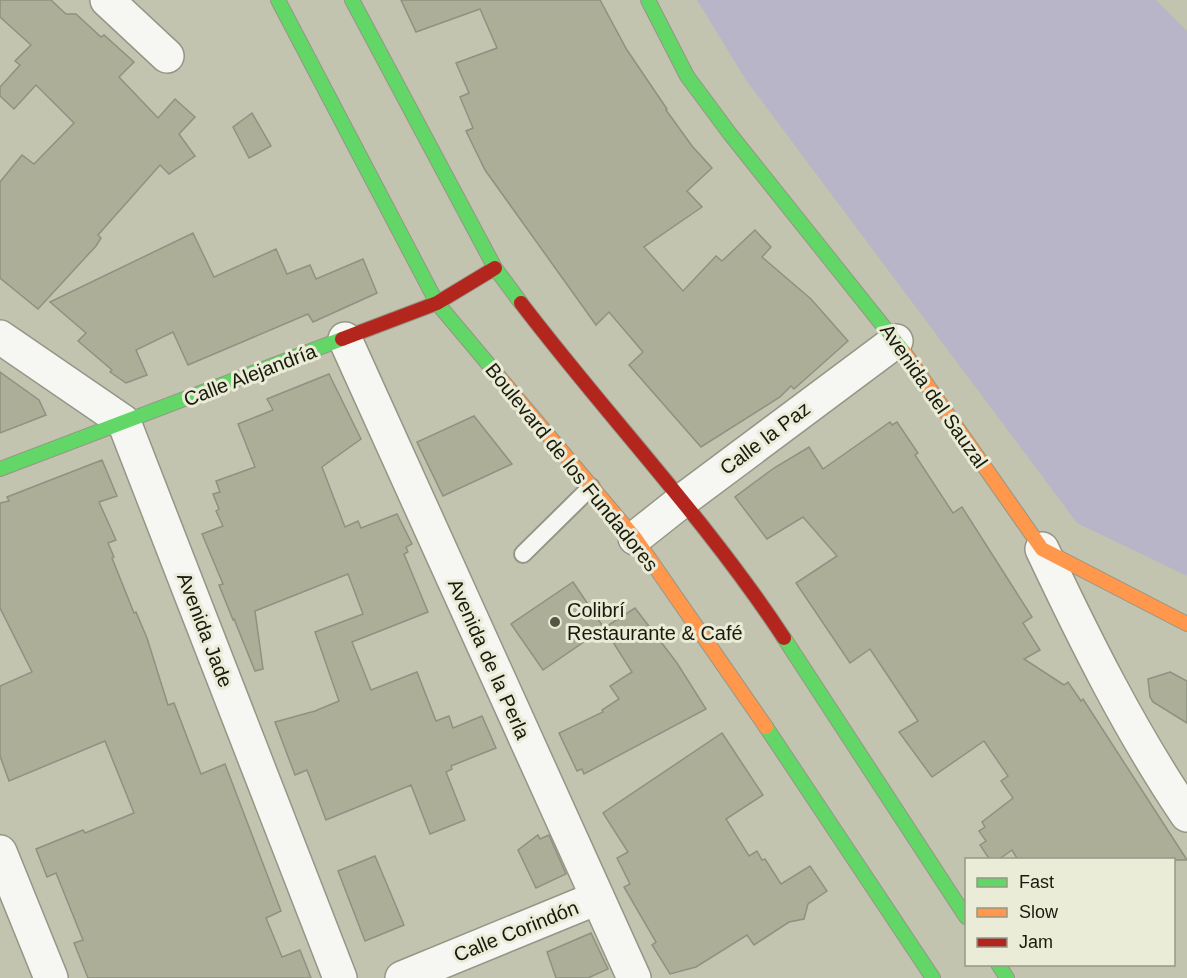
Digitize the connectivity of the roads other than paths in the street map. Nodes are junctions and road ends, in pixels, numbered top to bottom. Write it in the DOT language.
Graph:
graph roads {
  1 [pos="107,0"];
  2 [pos="278,0"];
  3 [pos="352,0"];
  4 [pos="648,0"];
  5 [pos="167,56"];
  6 [pos="495,268"];
  7 [pos="436,303"];
  8 [pos="0,337"];
  9 [pos="345,339"];
  10 [pos="896,340"];
  11 [pos="124,422"];
  12 [pos="0,469"];
  13 [pos="591,487"];
  14 [pos="683,500"];
  15 [pos="635,538"];
  16 [pos="1042,549"];
  17 [pos="523,554"];
  18 [pos="1187,624"];
  19 [pos="1187,815"];
  20 [pos="0,852"];
  21 [pos="597,898"];
  22 [pos="965,915"];
  23 [pos="51,978"];
  24 [pos="340,978"];
  25 [pos="402,978"];
  26 [pos="634,978"];
  27 [pos="933,978"];
  1 -- 5 [label="street"];
  2 -- 7 [label="main road, Boulevard de los Fundadores"];
  3 -- 6 [label="main road"];
  4 -- 10 [label="main road, Avenida del Sauzal"];
  6 -- 7 [label="main road, Calle Alejandría"];
  6 -- 14 [label="main road"];
  7 -- 9 [label="main road, Calle Alejandría"];
  7 -- 13 [label="main road, Boulevard de los Fundadores"];
  8 -- 11 [label="street"];
  9 -- 11 [label="main road, Calle Alejandría"];
  9 -- 21 [label="street, Avenida de la Perla"];
  10 -- 14 [label="street, Calle la Paz"];
  10 -- 16 [label="main road, Avenida del Sauzal"];
  11 -- 12 [label="main road, Calle Alejandría"];
  11 -- 24 [label="street, Avenida Jade"];
  13 -- 15 [label="main road, Boulevard de los Fundadores"];
  13 -- 17 [label="lane"];
  14 -- 15 [label="street, Calle la Paz"];
  14 -- 22 [label="main road"];
  15 -- 27 [label="main road, Boulevard de los Fundadores"];
  16 -- 18 [label="main road"];
  16 -- 19 [label="street, Avenida del Sauzal"];
  20 -- 23 [label="street"];
  21 -- 25 [label="street, Calle Corindón"];
  21 -- 26 [label="street, Avenida de la Perla"];
}
